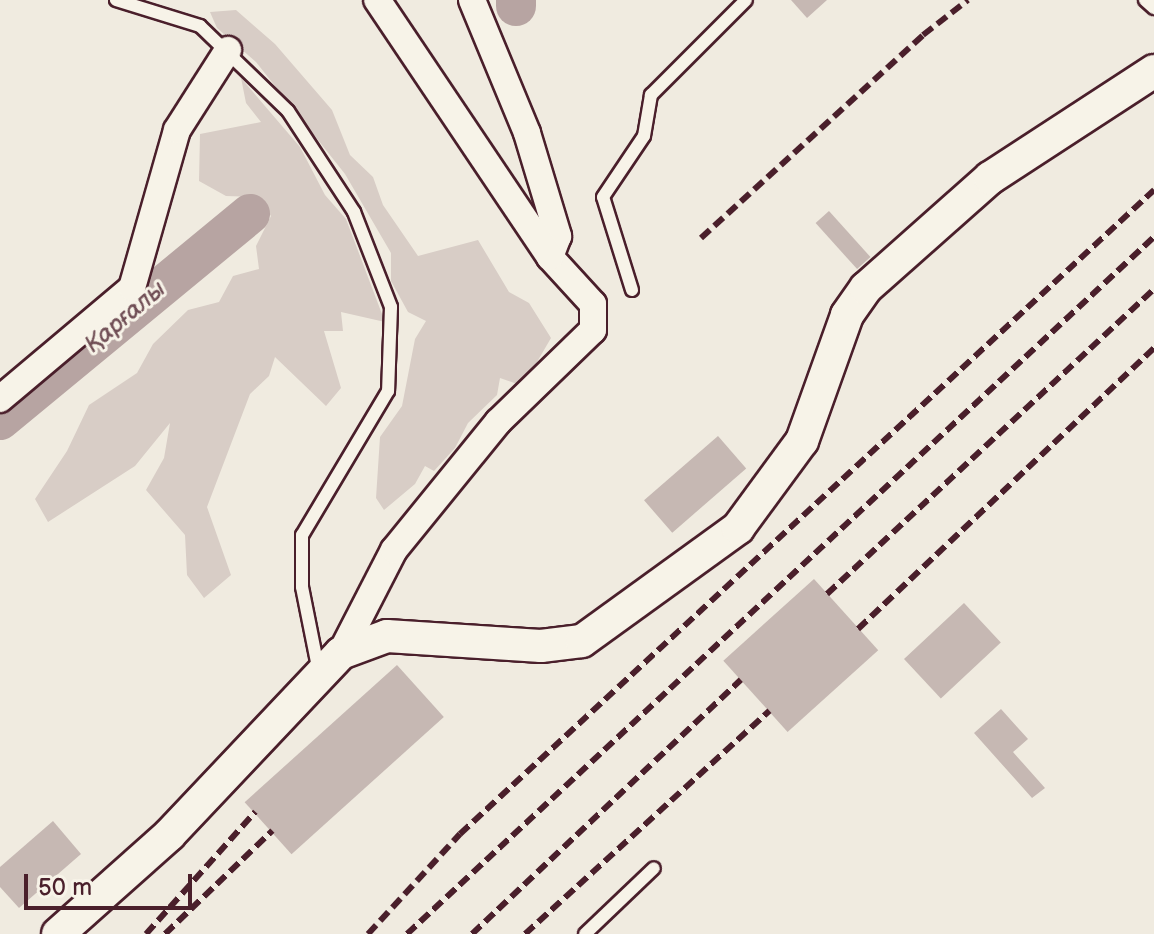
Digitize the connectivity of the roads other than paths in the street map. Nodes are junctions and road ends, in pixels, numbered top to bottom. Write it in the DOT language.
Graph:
graph roads {
  1 [pos="116,0"];
  2 [pos="377,0"];
  3 [pos="472,0"];
  4 [pos="746,0"];
  5 [pos="1145,0"];
  6 [pos="1154,8"];
  7 [pos="228,50"];
  8 [pos="1154,71"];
  9 [pos="550,257"];
  10 [pos="632,290"];
  11 [pos="0,399"];
  12 [pos="330,664"];
  13 [pos="654,868"];
  14 [pos="58,934"];
  15 [pos="585,934"];
  1 -- 7 [label="lane"];
  2 -- 9 [label="street"];
  3 -- 9 [label="street"];
  4 -- 10 [label="lane"];
  5 -- 6 [label="lane"];
  7 -- 11 [label="street"];
  7 -- 12 [label="lane"];
  8 -- 12 [label="street"];
  9 -- 12 [label="street"];
  12 -- 14 [label="street"];
  13 -- 15 [label="lane"];
}
